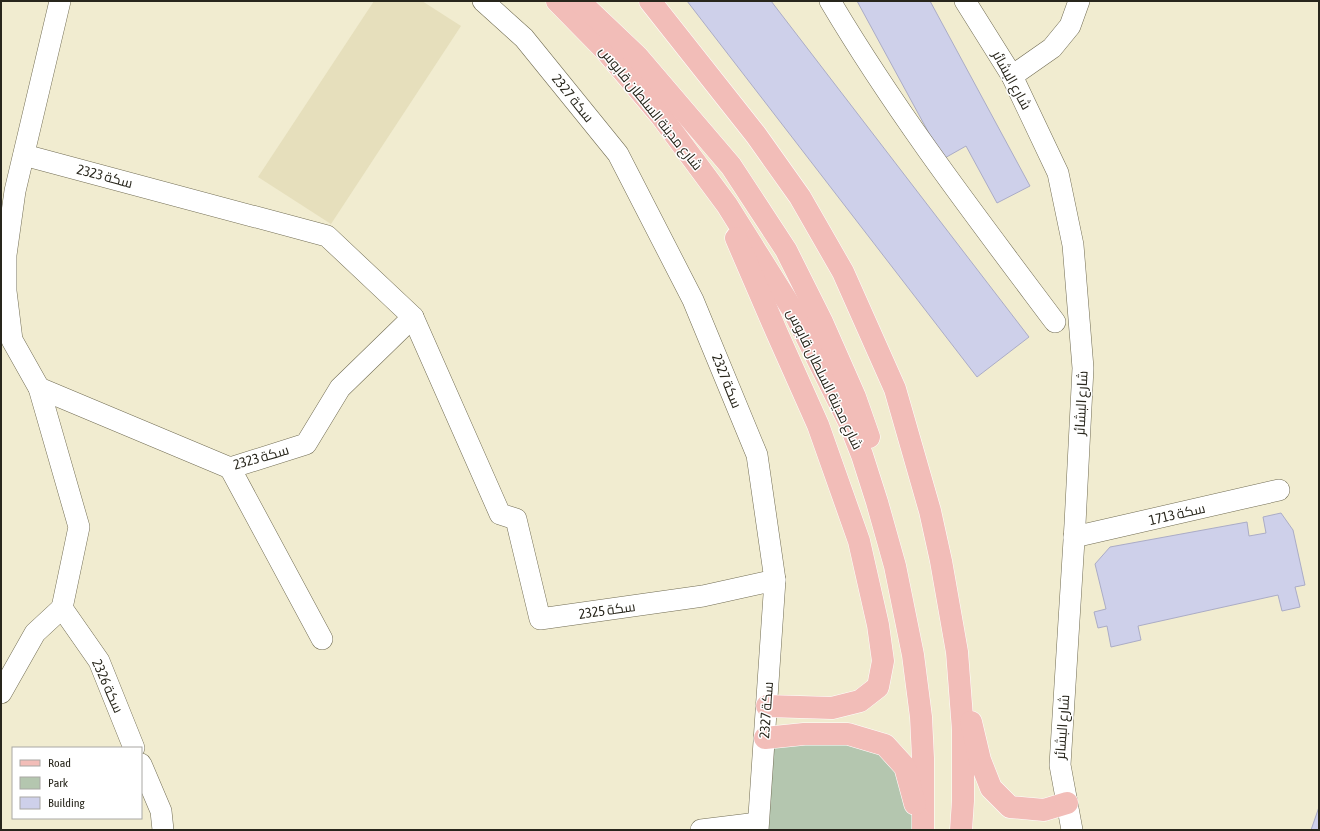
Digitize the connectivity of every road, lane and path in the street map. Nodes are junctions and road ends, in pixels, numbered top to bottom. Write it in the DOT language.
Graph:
graph roads {
  1 [pos="60,1"];
  2 [pos="483,1"];
  3 [pos="557,1"];
  4 [pos="579,1"];
  5 [pos="650,1"];
  6 [pos="830,1"];
  7 [pos="965,1"];
  8 [pos="1079,1"];
  9 [pos="1012,76"];
  10 [pos="24,155"];
  11 [pos="713,185"];
  12 [pos="413,317"];
  13 [pos="1056,322"];
  14 [pos="39,388"];
  15 [pos="230,468"];
  16 [pos="1279,490"];
  17 [pos="516,519"];
  18 [pos="1074,537"];
  19 [pos="895,566"];
  20 [pos="776,580"];
  21 [pos="62,608"];
  22 [pos="322,639"];
  23 [pos="961,684"];
  24 [pos="1,693"];
  25 [pos="767,706"];
  26 [pos="765,738"];
  27 [pos="134,747"];
  28 [pos="142,766"];
  29 [pos="1067,803"];
  30 [pos="758,826"];
  31 [pos="163,830"];
  32 [pos="701,830"];
  33 [pos="919,830"];
  34 [pos="923,830"];
  35 [pos="961,830"];
  36 [pos="1072,830"];
  1 -- 10 [label="street"];
  2 -- 20 [label="street, سكة 2327"];
  3 -- 11 [label="main road, شارع مدينة السلطان قابوس"];
  4 -- 19 [label="main road"];
  5 -- 23 [label="main road"];
  6 -- 13 [label="street"];
  7 -- 9 [label="street, شارع البشائر"];
  8 -- 9 [label="street"];
  9 -- 18 [label="street, شارع البشائر"];
  10 -- 12 [label="street, سكة 2323"];
  10 -- 14 [label="street"];
  11 -- 19 [label="main road, شارع مدينة السلطان قابوس"];
  11 -- 25 [label="main road"];
  12 -- 15 [label="street, سكة 2323"];
  12 -- 17 [label="street, سكة 2323"];
  14 -- 15 [label="street, سكة 2323"];
  14 -- 21 [label="street"];
  15 -- 22 [label="street"];
  16 -- 18 [label="street, سكة 1713"];
  17 -- 20 [label="street, سكة 2325"];
  18 -- 29 [label="street, شارع البشائر"];
  19 -- 34 [label="main road, شارع مدينة السلطان قابوس"];
  20 -- 25 [label="street, سكة 2327"];
  21 -- 24 [label="street"];
  21 -- 27 [label="street, سكة 2326"];
  23 -- 29 [label="main road"];
  23 -- 35 [label="main road"];
  25 -- 26 [label="street, سكة 2327"];
  26 -- 30 [label="street, سكة 2327"];
  26 -- 33 [label="main road"];
  28 -- 31 [label="street"];
  29 -- 36 [label="street, شارع البشائر"];
  30 -- 32 [label="street"];
}
